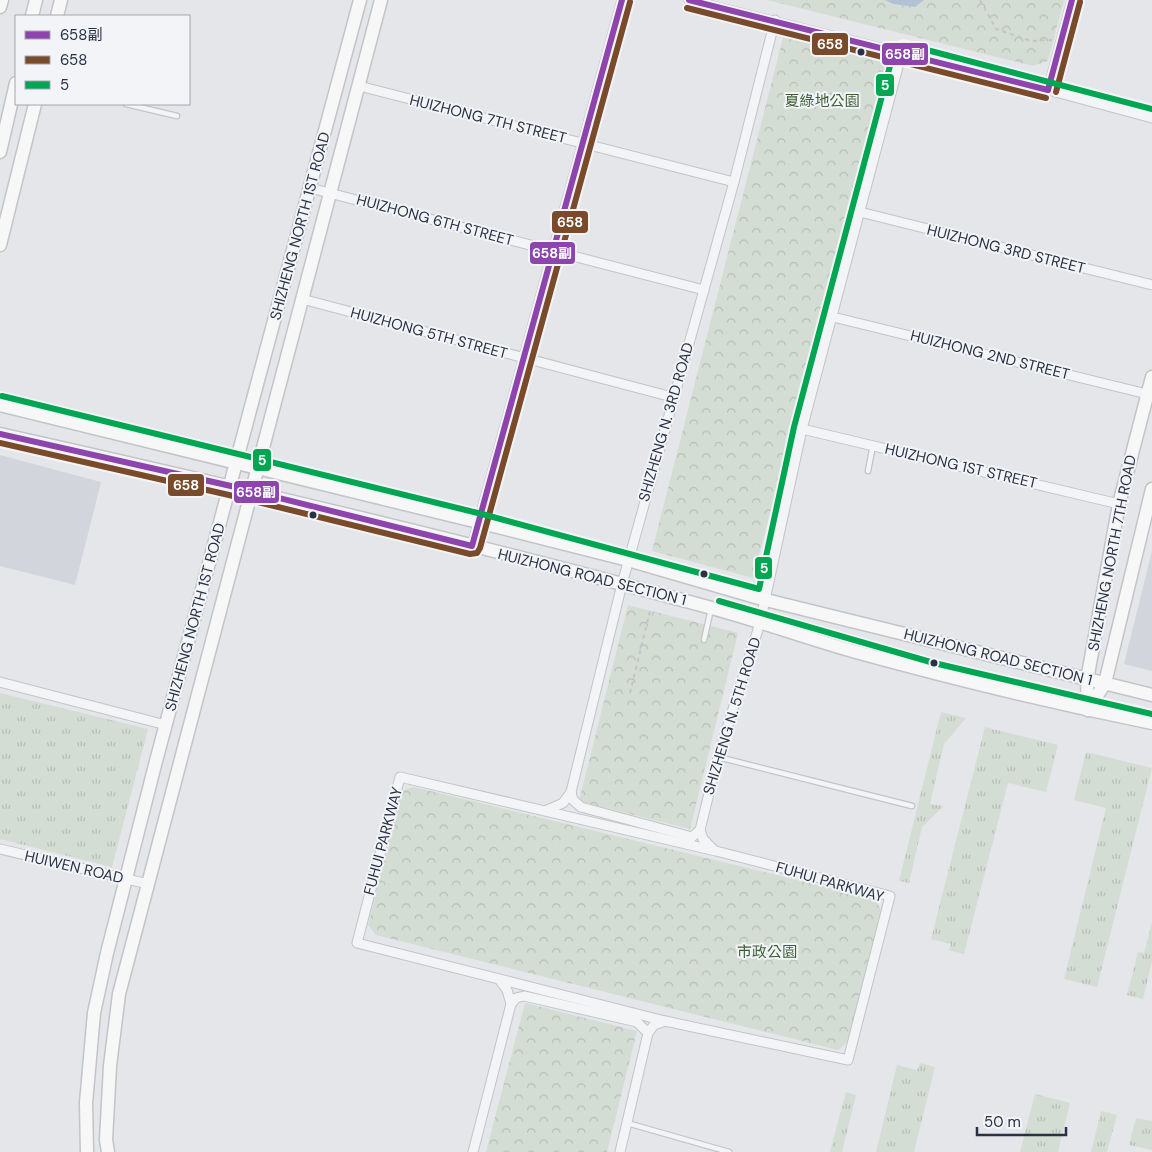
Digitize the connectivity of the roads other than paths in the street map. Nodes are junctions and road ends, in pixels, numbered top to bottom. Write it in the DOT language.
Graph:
graph roads {
  1 [pos="2,0"];
  2 [pos="36,0"];
  3 [pos="61,0"];
  4 [pos="360,0"];
  5 [pos="381,0"];
  6 [pos="622,0"];
  7 [pos="689,0"];
  8 [pos="1072,0"];
  9 [pos="0,7"];
  10 [pos="32,15"];
  11 [pos="57,15"];
  12 [pos="775,20"];
  13 [pos="902,52"];
  14 [pos="358,86"];
  15 [pos="15,87"];
  16 [pos="1048,90"];
  17 [pos="35,105"];
  18 [pos="130,105"];
  19 [pos="177,116"];
  20 [pos="1152,118"];
  21 [pos="582,143"];
  22 [pos="0,152"];
  23 [pos="734,182"];
  24 [pos="310,188"];
  25 [pos="330,193"];
  26 [pos="860,212"];
  27 [pos="0,245"];
  28 [pos="553,251"];
  29 [pos="1152,286"];
  30 [pos="704,290"];
  31 [pos="302,299"];
  32 [pos="833,317"];
  33 [pos="523,358"];
  34 [pos="1152,376"];
  35 [pos="1147,394"];
  36 [pos="672,397"];
  37 [pos="0,405"];
  38 [pos="802,429"];
  39 [pos="0,434"];
  40 [pos="873,446"];
  41 [pos="237,463"];
  42 [pos="258,468"];
  43 [pos="868,471"];
  44 [pos="231,486"];
  45 [pos="1152,489"];
  46 [pos="252,491"];
  47 [pos="1119,504"];
  48 [pos="478,522"];
  49 [pos="472,546"];
  50 [pos="628,560"];
  51 [pos="622,584"];
  52 [pos="766,600"];
  53 [pos="711,608"];
  54 [pos="760,623"];
  55 [pos="704,640"];
  56 [pos="1088,680"];
  57 [pos="0,682"];
  58 [pos="1106,683"];
  59 [pos="1152,695"];
  60 [pos="1088,710"];
  61 [pos="1152,723"];
  62 [pos="166,725"];
  63 [pos="718,757"];
  64 [pos="571,792"];
  65 [pos="912,806"];
  66 [pos="544,810"];
  67 [pos="627,819"];
  68 [pos="700,830"];
  69 [pos="625,831"];
  70 [pos="0,850"];
  71 [pos="716,851"];
  72 [pos="127,879"];
  73 [pos="148,884"];
  74 [pos="499,979"];
  75 [pos="511,1004"];
  76 [pos="580,1005"];
  77 [pos="665,1021"];
  78 [pos="648,1032"];
  79 [pos="627,1123"];
  80 [pos="87,1152"];
  81 [pos="108,1152"];
  82 [pos="473,1152"];
  83 [pos="620,1152"];
  84 [pos="729,1152"];
  1 -- 9 [label="street"];
  2 -- 10 [label="street"];
  3 -- 11 [label="street"];
  4 -- 24 [label="street, SHIZHENG NORTH 1ST ROAD"];
  5 -- 14 [label="street, SHIZHENG NORTH 1ST ROAD"];
  6 -- 21 [label="street"];
  7 -- 12 [label="street"];
  8 -- 16 [label="street"];
  12 -- 13 [label="street"];
  12 -- 23 [label="street, SHIZHENG N. 3RD ROAD"];
  13 -- 16 [label="street"];
  13 -- 26 [label="street, SHIZHENG N. 5TH ROAD"];
  14 -- 21 [label="street, HUIZHONG 7TH STREET"];
  14 -- 25 [label="street, SHIZHENG NORTH 1ST ROAD"];
  15 -- 22 [label="street"];
  16 -- 20 [label="street"];
  17 -- 27 [label="street"];
  18 -- 19 [label="lane"];
  21 -- 23 [label="street, HUIZHONG 7TH STREET"];
  21 -- 28 [label="street"];
  23 -- 30 [label="street, SHIZHENG N. 3RD ROAD"];
  24 -- 25 [label="street, HUIZHONG 6TH STREET"];
  24 -- 41 [label="street, SHIZHENG NORTH 1ST ROAD"];
  25 -- 28 [label="street, HUIZHONG 6TH STREET"];
  25 -- 31 [label="street, SHIZHENG NORTH 1ST ROAD"];
  26 -- 29 [label="street, HUIZHONG 3RD STREET"];
  26 -- 32 [label="street, SHIZHENG N. 5TH ROAD"];
  28 -- 30 [label="street, HUIZHONG 6TH STREET"];
  28 -- 33 [label="street"];
  30 -- 36 [label="street, SHIZHENG N. 3RD ROAD"];
  31 -- 33 [label="street, HUIZHONG 5TH STREET"];
  31 -- 42 [label="street, SHIZHENG NORTH 1ST ROAD"];
  32 -- 35 [label="street, HUIZHONG 2ND STREET"];
  32 -- 38 [label="street, SHIZHENG N. 5TH ROAD"];
  33 -- 36 [label="street, HUIZHONG 5TH STREET"];
  33 -- 48 [label="street"];
  34 -- 35 [label="street, SHIZHENG NORTH 7TH ROAD"];
  35 -- 47 [label="street, SHIZHENG NORTH 7TH ROAD"];
  36 -- 50 [label="street, SHIZHENG N. 3RD ROAD"];
  37 -- 41 [label="street, HUIZHONG ROAD SECTION 1"];
  38 -- 40 [label="street, HUIZHONG 1ST STREET"];
  38 -- 52 [label="street, SHIZHENG N. 5TH ROAD"];
  39 -- 44 [label="street, HUIZHONG ROAD SECTION 1"];
  40 -- 43 [label="lane"];
  40 -- 47 [label="street, HUIZHONG 1ST STREET"];
  41 -- 42 [label="street, HUIZHONG ROAD SECTION 1"];
  41 -- 44 [label="street, SHIZHENG NORTH 1ST ROAD"];
  42 -- 46 [label="street, SHIZHENG NORTH 1ST ROAD"];
  42 -- 48 [label="street, HUIZHONG ROAD SECTION 1"];
  44 -- 46 [label="street, HUIZHONG ROAD SECTION 1"];
  44 -- 62 [label="street, SHIZHENG NORTH 1ST ROAD"];
  45 -- 58 [label="street, SHIZHENG NORTH 7TH ROAD"];
  46 -- 49 [label="street, HUIZHONG ROAD SECTION 1"];
  46 -- 73 [label="street, SHIZHENG NORTH 1ST ROAD"];
  47 -- 56 [label="street, SHIZHENG NORTH 7TH ROAD"];
  48 -- 49 [label="street"];
  48 -- 50 [label="street, HUIZHONG ROAD SECTION 1"];
  49 -- 51 [label="street, HUIZHONG ROAD SECTION 1"];
  50 -- 51 [label="street, SHIZHENG N. 3RD ROAD"];
  50 -- 52 [label="street, HUIZHONG ROAD SECTION 1"];
  51 -- 53 [label="street, HUIZHONG ROAD SECTION 1"];
  51 -- 64 [label="street, SHIZHENG N. 3RD ROAD"];
  52 -- 54 [label="street, SHIZHENG N. 5TH ROAD"];
  52 -- 56 [label="street, HUIZHONG ROAD SECTION 1"];
  53 -- 54 [label="street, HUIZHONG ROAD SECTION 1"];
  53 -- 55 [label="lane"];
  54 -- 60 [label="street, HUIZHONG ROAD SECTION 1"];
  54 -- 63 [label="street, SHIZHENG N. 5TH ROAD"];
  56 -- 58 [label="street, HUIZHONG ROAD SECTION 1"];
  56 -- 60 [label="street, SHIZHENG NORTH 7TH ROAD"];
  57 -- 62 [label="street"];
  58 -- 59 [label="street, HUIZHONG ROAD SECTION 1"];
  58 -- 60 [label="street, SHIZHENG NORTH 7TH ROAD"];
  60 -- 61 [label="street, HUIZHONG ROAD SECTION 1"];
  62 -- 72 [label="street, SHIZHENG NORTH 1ST ROAD"];
  63 -- 65 [label="lane"];
  63 -- 68 [label="street, SHIZHENG N. 5TH ROAD"];
  64 -- 66 [label="street"];
  64 -- 67 [label="street"];
  66 -- 69 [label="street, FUHUI PARKWAY"];
  66 -- 74 [label="street, FUHUI PARKWAY"];
  67 -- 68 [label="street"];
  67 -- 69 [label="street"];
  68 -- 71 [label="street"];
  69 -- 71 [label="street, FUHUI PARKWAY"];
  70 -- 72 [label="street, HUIWEN ROAD"];
  71 -- 77 [label="street, FUHUI PARKWAY"];
  72 -- 73 [label="street, HUIWEN ROAD"];
  72 -- 80 [label="street, SHIZHENG NORTH 1ST ROAD"];
  73 -- 81 [label="street, SHIZHENG NORTH 1ST ROAD"];
  74 -- 75 [label="street"];
  74 -- 76 [label="street, FUHUI PARKWAY"];
  75 -- 76 [label="street"];
  75 -- 82 [label="street"];
  76 -- 77 [label="street, FUHUI PARKWAY"];
  76 -- 78 [label="street"];
  77 -- 78 [label="street"];
  78 -- 79 [label="street"];
  79 -- 83 [label="street"];
  79 -- 84 [label="lane"];
}
